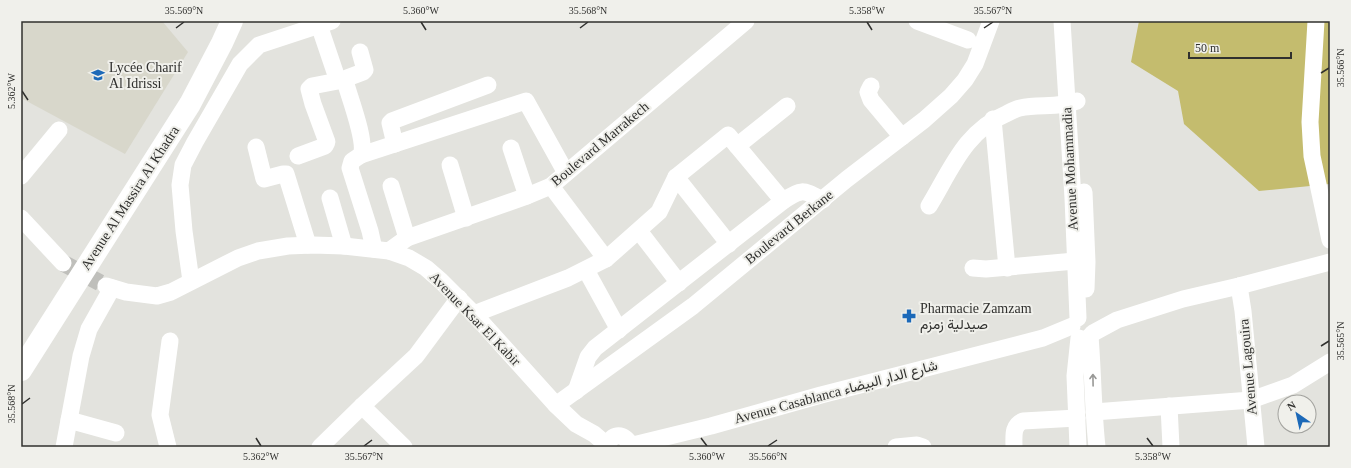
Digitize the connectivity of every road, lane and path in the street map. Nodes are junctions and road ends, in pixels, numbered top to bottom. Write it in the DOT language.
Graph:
graph roads {
  1 [pos="232,21"];
  2 [pos="746,21"];
  3 [pos="917,21"];
  4 [pos="990,21"];
  5 [pos="1062,21"];
  6 [pos="1072,21"];
  7 [pos="1316,21"];
  8 [pos="326,23"];
  9 [pos="968,40"];
  10 [pos="360,52"];
  11 [pos="342,80"];
  12 [pos="488,86"];
  13 [pos="871,86"];
  14 [pos="1072,103"];
  15 [pos="786,106"];
  16 [pos="993,119"];
  17 [pos="59,130"];
  18 [pos="902,137"];
  19 [pos="395,144"];
  20 [pos="256,146"];
  21 [pos="737,146"];
  22 [pos="511,148"];
  23 [pos="298,156"];
  24 [pos="361,156"];
  25 [pos="450,165"];
  26 [pos="566,173"];
  27 [pos="21,176"];
  28 [pos="676,177"];
  29 [pos="391,186"];
  30 [pos="551,186"];
  31 [pos="526,196"];
  32 [pos="330,198"];
  33 [pos="823,200"];
  34 [pos="783,202"];
  35 [pos="929,206"];
  36 [pos="21,218"];
  37 [pos="466,218"];
  38 [pos="638,231"];
  39 [pos="407,238"];
  40 [pos="1330,240"];
  41 [pos="729,244"];
  42 [pos="308,245"];
  43 [pos="344,246"];
  44 [pos="381,250"];
  45 [pos="606,259"];
  46 [pos="1081,262"];
  47 [pos="1330,262"];
  48 [pos="63,263"];
  49 [pos="973,268"];
  50 [pos="1008,268"];
  51 [pos="586,270"];
  52 [pos="191,281"];
  53 [pos="679,283"];
  54 [pos="1239,286"];
  55 [pos="459,298"];
  56 [pos="474,314"];
  57 [pos="1083,328"];
  58 [pos="619,330"];
  59 [pos="170,341"];
  60 [pos="1330,362"];
  61 [pos="21,370"];
  62 [pos="576,391"];
  63 [pos="1251,400"];
  64 [pos="362,406"];
  65 [pos="556,406"];
  66 [pos="1169,406"];
  67 [pos="1094,412"];
  68 [pos="1077,418"];
  69 [pos="69,420"];
  70 [pos="116,433"];
  71 [pos="609,443"];
  72 [pos="166,445"];
  73 [pos="64,447"];
  74 [pos="320,447"];
  75 [pos="404,447"];
  76 [pos="629,447"];
  77 [pos="896,447"];
  78 [pos="923,447"];
  79 [pos="1014,447"];
  80 [pos="1078,447"];
  81 [pos="1097,447"];
  82 [pos="1171,447"];
  83 [pos="1256,447"];
  1 -- 61 [label="main road, Avenue Al Massira Al Khadra"];
  2 -- 26 [label="street, Boulevard Marrakech"];
  3 -- 9 [label="street"];
  4 -- 18 [label="street, Boulevard Berkane"];
  5 -- 14 [label="street, Avenue Mohammadia"];
  6 -- 14 [label="street, Avenue Mohammadia"];
  7 -- 40 [label="street"];
  8 -- 11 [label="street"];
  8 -- 52 [label="street"];
  10 -- 11 [label="street"];
  11 -- 23 [label="street"];
  11 -- 24 [label="street"];
  12 -- 19 [label="street"];
  13 -- 18 [label="street"];
  14 -- 16 [label="street"];
  14 -- 46 [label="street, Avenue Mohammadia"];
  15 -- 21 [label="street"];
  16 -- 35 [label="street"];
  16 -- 50 [label="street"];
  17 -- 27 [label="street"];
  18 -- 33 [label="street, Boulevard Berkane"];
  19 -- 24 [label="street"];
  19 -- 26 [label="street"];
  20 -- 42 [label="street"];
  21 -- 28 [label="street"];
  21 -- 34 [label="street"];
  22 -- 31 [label="street"];
  24 -- 44 [label="street"];
  25 -- 37 [label="street"];
  26 -- 30 [label="street, Boulevard Marrakech"];
  28 -- 38 [label="street"];
  28 -- 41 [label="street"];
  29 -- 39 [label="street"];
  30 -- 31 [label="street, Boulevard Marrakech"];
  30 -- 45 [label="street"];
  31 -- 37 [label="street, Boulevard Marrakech"];
  32 -- 43 [label="street"];
  33 -- 34 [label="street"];
  33 -- 62 [label="street, Boulevard Berkane"];
  34 -- 41 [label="street"];
  36 -- 48 [label="street"];
  37 -- 39 [label="street, Boulevard Marrakech"];
  38 -- 45 [label="street"];
  38 -- 53 [label="street"];
  39 -- 44 [label="street, Boulevard Marrakech"];
  41 -- 53 [label="street"];
  42 -- 43 [label="street, Avenue Ksar El Kabir"];
  42 -- 52 [label="street, Avenue Ksar El Kabir"];
  43 -- 44 [label="street, Avenue Ksar El Kabir"];
  44 -- 55 [label="street, Avenue Ksar El Kabir"];
  45 -- 51 [label="street"];
  46 -- 50 [label="street"];
  46 -- 57 [label="street, Avenue Mohammadia"];
  47 -- 54 [label="street, Avenue Casablanca شارع الدار البيضاء"];
  49 -- 50 [label="street"];
  51 -- 56 [label="street"];
  51 -- 58 [label="street"];
  52 -- 69 [label="street, Avenue Ksar El Kabir"];
  53 -- 58 [label="street"];
  54 -- 57 [label="street, Avenue Casablanca شارع الدار البيضاء"];
  54 -- 63 [label="street, Avenue Lagouira"];
  55 -- 56 [label="street, Avenue Ksar El Kabir"];
  55 -- 64 [label="street"];
  56 -- 65 [label="street, Avenue Ksar El Kabir"];
  67 -- 57 [label="street, one-way"];
  57 -- 68 [label="street"];
  57 -- 76 [label="street, Avenue Casablanca شارع الدار البيضاء"];
  58 -- 62 [label="street"];
  59 -- 72 [label="street"];
  60 -- 63 [label="street"];
  62 -- 65 [label="street, Boulevard Berkane"];
  63 -- 66 [label="street"];
  63 -- 83 [label="street, Avenue Lagouira"];
  64 -- 74 [label="street"];
  64 -- 75 [label="street"];
  65 -- 71 [label="street, Avenue Ksar El Kabir"];
  66 -- 67 [label="street"];
  66 -- 82 [label="street"];
  67 -- 81 [label="street"];
  68 -- 79 [label="street"];
  68 -- 80 [label="street"];
  69 -- 70 [label="street"];
  69 -- 73 [label="street"];
  71 -- 76 [label="street, Avenue Ksar El Kabir"];
  77 -- 78 [label="street"];
}
